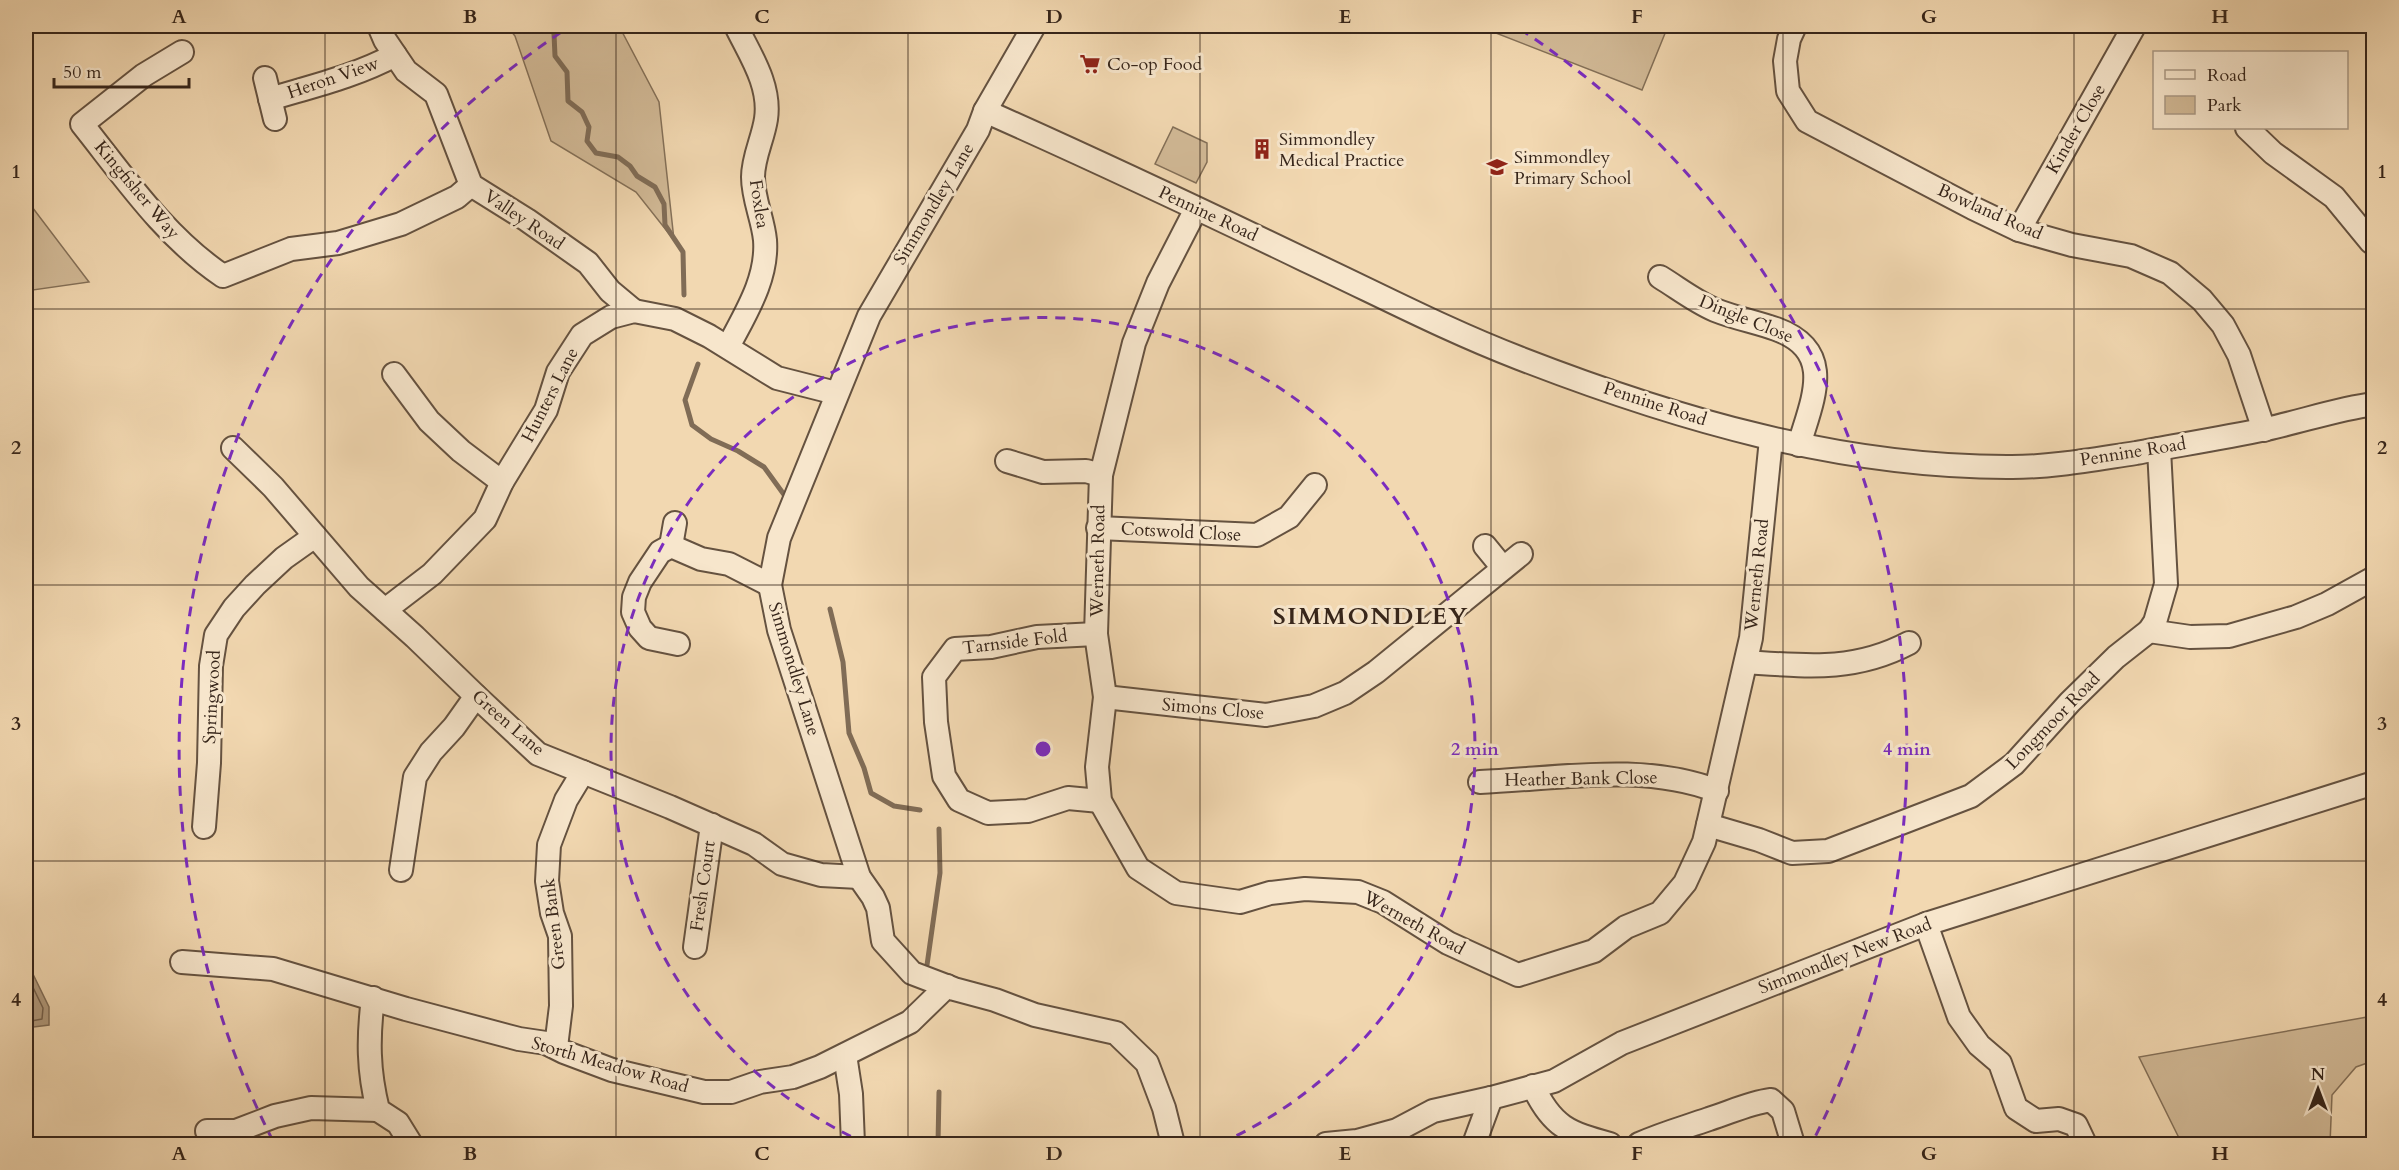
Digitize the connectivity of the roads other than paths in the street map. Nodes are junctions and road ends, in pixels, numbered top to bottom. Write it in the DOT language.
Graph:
graph roads {
  1 [pos="379,26"];
  2 [pos="736,26"];
  3 [pos="1034,26"];
  4 [pos="1795,26"];
  5 [pos="2133,28"];
  6 [pos="182,52"];
  7 [pos="395,55"];
  8 [pos="270,99"];
  9 [pos="985,111"];
  10 [pos="2248,129"];
  11 [pos="471,185"];
  12 [pos="1197,209"];
  13 [pos="2019,230"];
  14 [pos="2372,244"];
  15 [pos="1660,278"];
  16 [pos="634,311"];
  17 [pos="728,347"];
  18 [pos="394,374"];
  19 [pos="836,393"];
  20 [pos="2373,404"];
  21 [pos="2264,430"];
  22 [pos="1771,439"];
  23 [pos="1798,445"];
  24 [pos="233,448"];
  25 [pos="2159,449"];
  26 [pos="1006,460"];
  27 [pos="1101,475"];
  28 [pos="502,482"];
  29 [pos="1316,485"];
  30 [pos="675,523"];
  31 [pos="1098,528"];
  32 [pos="315,536"];
  33 [pos="670,546"];
  34 [pos="1485,546"];
  35 [pos="1521,554"];
  36 [pos="1503,568"];
  37 [pos="2373,578"];
  38 [pos="770,585"];
  39 [pos="385,610"];
  40 [pos="2149,631"];
  41 [pos="1096,634"];
  42 [pos="1909,643"];
  43 [pos="678,644"];
  44 [pos="1746,662"];
  45 [pos="476,696"];
  46 [pos="1105,697"];
  47 [pos="583,772"];
  48 [pos="1480,782"];
  49 [pos="2373,783"];
  50 [pos="1717,791"];
  51 [pos="1100,801"];
  52 [pos="712,825"];
  53 [pos="1708,825"];
  54 [pos="204,827"];
  55 [pos="401,870"];
  56 [pos="859,878"];
  57 [pos="1926,924"];
  58 [pos="695,947"];
  59 [pos="182,962"];
  60 [pos="947,986"];
  61 [pos="373,998"];
  62 [pos="556,1047"];
  63 [pos="845,1055"];
  64 [pos="1533,1086"];
  65 [pos="1491,1098"];
  66 [pos="378,1110"];
  67 [pos="207,1131"];
  68 [pos="411,1144"];
  69 [pos="853,1144"];
  70 [pos="1173,1144"];
  71 [pos="1326,1144"];
  72 [pos="1474,1144"];
  73 [pos="1610,1144"];
  74 [pos="1639,1144"];
  75 [pos="1792,1144"];
  76 [pos="2085,1144"];
  1 -- 7 [label="street, Valley Road"];
  2 -- 17 [label="street, Foxlea"];
  3 -- 9 [label="street, Simmondley Lane"];
  4 -- 13 [label="street, Bowland Road"];
  5 -- 13 [label="street, Kinder Close"];
  6 -- 11 [label="street, Kingfisher Way"];
  7 -- 8 [label="street, Heron View"];
  7 -- 11 [label="street, Valley Road"];
  9 -- 12 [label="street, Pennine Road"];
  9 -- 19 [label="street, Simmondley Lane"];
  10 -- 14 [label="street"];
  11 -- 16 [label="street, Valley Road"];
  12 -- 22 [label="street, Pennine Road"];
  12 -- 27 [label="street, Werneth Road"];
  13 -- 21 [label="street, Bowland Road"];
  15 -- 23 [label="street, Dingle Close"];
  16 -- 17 [label="street, Hunters Lane"];
  16 -- 28 [label="street, Hunters Lane"];
  17 -- 19 [label="street, Hunters Lane"];
  18 -- 28 [label="street"];
  19 -- 38 [label="street, Simmondley Lane"];
  20 -- 21 [label="street, Pennine Road"];
  21 -- 25 [label="street, Pennine Road"];
  22 -- 23 [label="street, Pennine Road"];
  22 -- 44 [label="street, Werneth Road"];
  23 -- 25 [label="street, Pennine Road"];
  24 -- 32 [label="street, Green Lane"];
  25 -- 40 [label="street, Longmoor Road"];
  26 -- 27 [label="street"];
  27 -- 31 [label="street, Werneth Road"];
  28 -- 39 [label="street, Hunters Lane"];
  29 -- 31 [label="street, Cotswold Close"];
  30 -- 33 [label="street"];
  31 -- 41 [label="street, Werneth Road"];
  32 -- 39 [label="street, Green Lane"];
  32 -- 54 [label="street, Springwood"];
  33 -- 38 [label="street"];
  33 -- 43 [label="street"];
  34 -- 36 [label="street"];
  35 -- 36 [label="street, Simons Close"];
  36 -- 46 [label="street, Simons Close"];
  37 -- 40 [label="street"];
  38 -- 56 [label="street, Simmondley Lane"];
  39 -- 45 [label="street, Green Lane"];
  40 -- 53 [label="street, Longmoor Road"];
  41 -- 46 [label="street, Werneth Road"];
  41 -- 51 [label="street, Tarnside Fold"];
  42 -- 44 [label="street"];
  44 -- 50 [label="street, Werneth Road"];
  45 -- 47 [label="street, Green Lane"];
  45 -- 55 [label="street"];
  46 -- 51 [label="street, Werneth Road"];
  47 -- 52 [label="street, Green Lane"];
  47 -- 62 [label="street, Green Bank"];
  48 -- 50 [label="street, Heather Bank Close"];
  49 -- 57 [label="street, Simmondley New Road"];
  50 -- 53 [label="street, Werneth Road"];
  51 -- 53 [label="street, Werneth Road"];
  52 -- 56 [label="street, Green Lane"];
  52 -- 58 [label="street, Fresh Court"];
  56 -- 60 [label="street, Simmondley Lane"];
  57 -- 64 [label="street, Simmondley New Road"];
  57 -- 76 [label="street"];
  59 -- 61 [label="street, Storth Meadow Road"];
  60 -- 63 [label="street, Storth Meadow Road"];
  60 -- 70 [label="street, Simmondley Lane"];
  61 -- 62 [label="street, Storth Meadow Road"];
  61 -- 66 [label="street"];
  62 -- 63 [label="street, Storth Meadow Road"];
  63 -- 69 [label="street"];
  64 -- 65 [label="street, Simmondley New Road"];
  64 -- 73 [label="street"];
  65 -- 71 [label="street, Simmondley New Road"];
  65 -- 72 [label="street"];
  66 -- 67 [label="street"];
  66 -- 68 [label="street"];
  74 -- 75 [label="street"];
}
